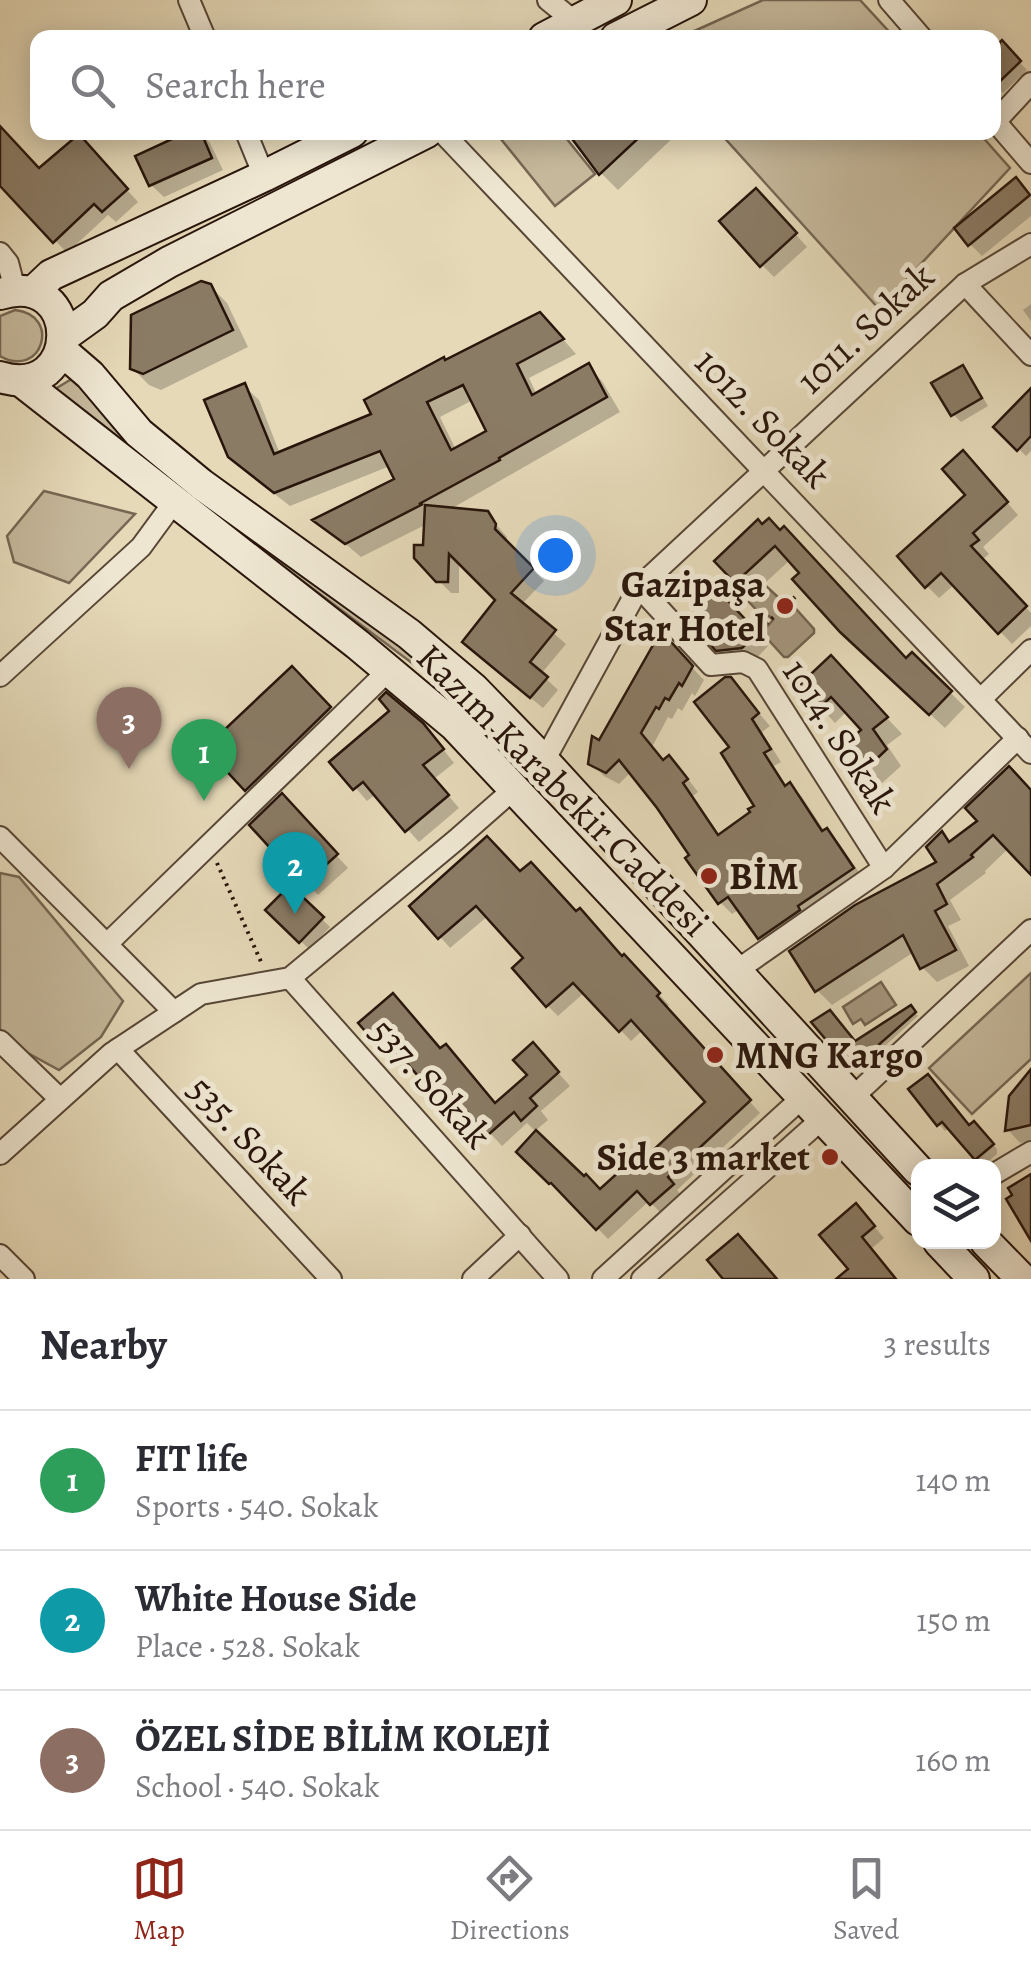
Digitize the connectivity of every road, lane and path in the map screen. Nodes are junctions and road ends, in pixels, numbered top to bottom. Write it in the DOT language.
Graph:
graph roads {
  1 [pos="189,0"];
  2 [pos="548,0"];
  3 [pos="616,0"];
  4 [pos="691,0"];
  5 [pos="890,0"];
  6 [pos="574,22"];
  7 [pos="202,30"];
  8 [pos="559,30"];
  9 [pos="632,30"];
  10 [pos="915,30"];
  11 [pos="1031,84"];
  12 [pos="1001,114"];
  13 [pos="1001,129"];
  14 [pos="249,140"];
  15 [pos="336,140"];
  16 [pos="411,140"];
  17 [pos="450,140"];
  18 [pos="1031,164"];
  19 [pos="264,176"];
  20 [pos="1031,244"];
  21 [pos="0,253"];
  22 [pos="965,284"];
  23 [pos="16,292"];
  24 [pos="62,343"];
  25 [pos="1031,355"];
  26 [pos="10,379"];
  27 [pos="764,469"];
  28 [pos="174,502"];
  29 [pos="639,587"];
  30 [pos="794,597"];
  31 [pos="766,624"];
  32 [pos="1031,650"];
  33 [pos="389,670"];
  34 [pos="0,676"];
  35 [pos="981,699"];
  36 [pos="1024,746"];
  37 [pos="544,761"];
  38 [pos="514,789"];
  39 [pos="2,843"];
  40 [pos="209,844"];
  41 [pos="884,868"];
  42 [pos="1031,930"];
  43 [pos="106,944"];
  44 [pos="736,971"];
  45 [pos="280,980"];
  46 [pos="174,1012"];
  47 [pos="0,1041"];
  48 [pos="118,1049"];
  49 [pos="852,1098"];
  50 [pos="60,1099"];
  51 [pos="813,1107"];
  52 [pos="1031,1152"];
  53 [pos="0,1154"];
  54 [pos="911,1162"];
  55 [pos="1001,1170"];
  56 [pos="911,1212"];
  57 [pos="520,1234"];
  58 [pos="946,1249"];
  59 [pos="993,1249"];
  60 [pos="0,1256"];
  61 [pos="24,1279"];
  62 [pos="331,1279"];
  63 [pos="473,1279"];
  64 [pos="558,1279"];
  65 [pos="603,1279"];
  66 [pos="642,1279"];
  67 [pos="974,1279"];
  68 [pos="1022,1279"];
  1 -- 7 [label="street"];
  2 -- 6 [label="street"];
  3 -- 6 [label="main road"];
  4 -- 9 [label="main road"];
  5 -- 10 [label="street"];
  6 -- 8 [label="main road"];
  11 -- 12 [label="street"];
  13 -- 18 [label="street"];
  14 -- 19 [label="street"];
  15 -- 19 [label="main road"];
  16 -- 24 [label="main road"];
  17 -- 27 [label="street, 1012. Sokak"];
  19 -- 23 [label="main road"];
  20 -- 22 [label="street, 1011. Sokak"];
  21 -- 23 [label="street"];
  22 -- 25 [label="street"];
  22 -- 27 [label="street, 1011. Sokak"];
  23 -- 24 [label="main road, Kazım Karabekir Caddesi"];
  24 -- 26 [label="main road"];
  24 -- 37 [label="main road, Kazım Karabekir Caddesi"];
  26 -- 28 [label="main road, Kazım Karabekir Caddesi"];
  27 -- 29 [label="street, 1011. Sokak"];
  27 -- 35 [label="street, 1012. Sokak"];
  28 -- 33 [label="main road, Kazım Karabekir Caddesi"];
  28 -- 34 [label="street"];
  29 -- 37 [label="street, 1011. Sokak"];
  29 -- 41 [label="street, 1014. Sokak"];
  30 -- 31 [label="path"];
  32 -- 35 [label="street"];
  33 -- 38 [label="main road, Kazım Karabekir Caddesi"];
  33 -- 40 [label="street"];
  35 -- 36 [label="street, 1012. Sokak"];
  36 -- 41 [label="street"];
  37 -- 44 [label="main road, Kazım Karabekir Caddesi"];
  38 -- 45 [label="street"];
  38 -- 51 [label="main road, Kazım Karabekir Caddesi"];
  39 -- 43 [label="street"];
  40 -- 43 [label="street"];
  40 -- 45 [label="path"];
  41 -- 44 [label="street"];
  42 -- 49 [label="street"];
  43 -- 46 [label="street"];
  44 -- 49 [label="main road, Kazım Karabekir Caddesi"];
  45 -- 46 [label="street"];
  45 -- 57 [label="street, 537. Sokak"];
  46 -- 48 [label="street"];
  47 -- 50 [label="street"];
  48 -- 50 [label="street"];
  48 -- 62 [label="street, 535. Sokak"];
  49 -- 54 [label="main road, Kazım Karabekir Caddesi"];
  50 -- 53 [label="street"];
  51 -- 56 [label="main road, Kazım Karabekir Caddesi"];
  51 -- 65 [label="street"];
  51 -- 66 [label="street"];
  52 -- 55 [label="street"];
  57 -- 63 [label="street"];
  57 -- 64 [label="street, 537. Sokak"];
  58 -- 67 [label="main road"];
  59 -- 68 [label="main road"];
  60 -- 61 [label="street"];
}
